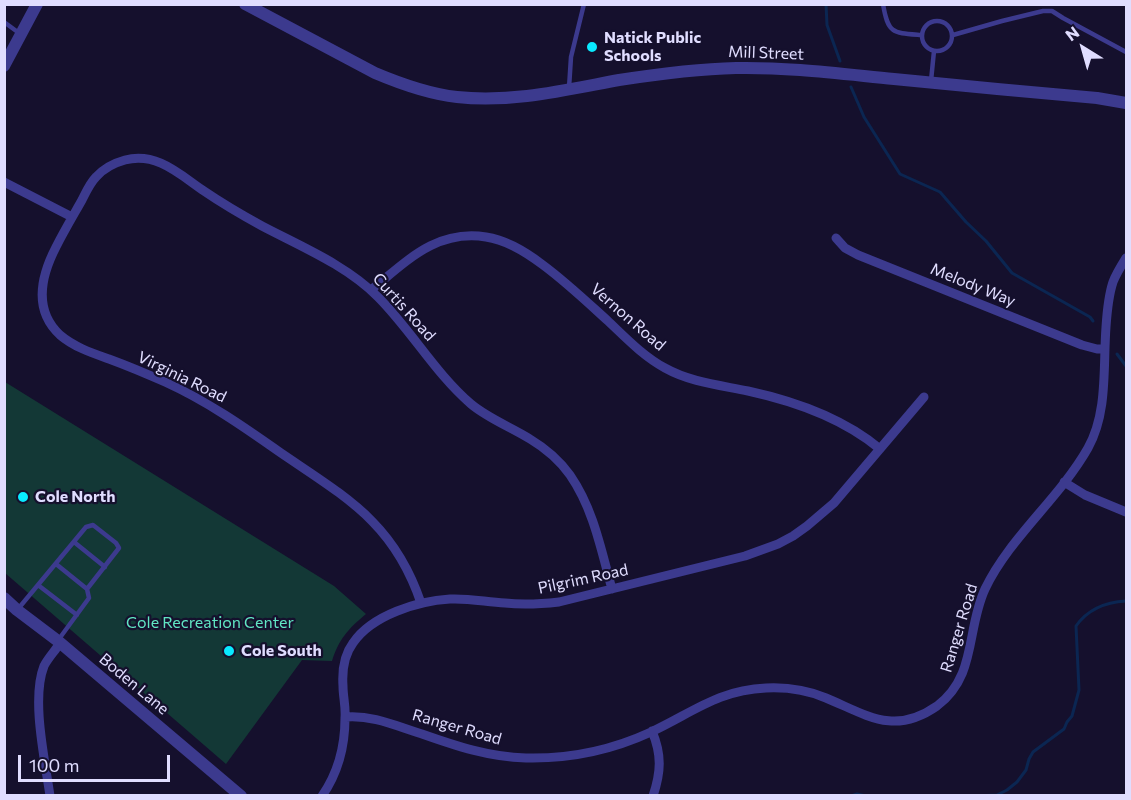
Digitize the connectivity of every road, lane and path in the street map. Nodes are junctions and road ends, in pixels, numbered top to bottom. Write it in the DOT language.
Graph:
graph roads {
  1 [pos="38,4"];
  2 [pos="245,4"];
  3 [pos="584,4"];
  4 [pos="883,4"];
  5 [pos="1052,8"];
  6 [pos="4,22"];
  7 [pos="22,34"];
  8 [pos="921,35"];
  9 [pos="953,35"];
  10 [pos="934,51"];
  11 [pos="1126,52"];
  12 [pos="4,66"];
  13 [pos="931,83"];
  14 [pos="568,90"];
  15 [pos="1126,103"];
  16 [pos="4,182"];
  17 [pos="72,217"];
  18 [pos="836,238"];
  19 [pos="1126,258"];
  20 [pos="371,290"];
  21 [pos="1104,349"];
  22 [pos="924,397"];
  23 [pos="880,449"];
  24 [pos="1064,482"];
  25 [pos="1126,512"];
  26 [pos="74,542"];
  27 [pos="56,564"];
  28 [pos="105,567"];
  29 [pos="38,585"];
  30 [pos="87,589"];
  31 [pos="612,589"];
  32 [pos="4,598"];
  33 [pos="421,603"];
  34 [pos="17,610"];
  35 [pos="77,615"];
  36 [pos="59,642"];
  37 [pos="346,717"];
  38 [pos="652,731"];
  39 [pos="236,794"];
  40 [pos="50,795"];
  41 [pos="322,795"];
  42 [pos="653,795"];
  1 -- 7 [label="street"];
  2 -- 14 [label="street, Mill Street"];
  3 -- 14 [label="lane"];
  4 -- 8 [label="lane"];
  5 -- 9 [label="lane"];
  5 -- 11 [label="lane"];
  6 -- 7 [label="lane"];
  7 -- 12 [label="street"];
  8 -- 9 [label="lane"];
  8 -- 10 [label="lane"];
  9 -- 10 [label="lane"];
  10 -- 13 [label="lane"];
  13 -- 14 [label="street, Mill Street"];
  13 -- 15 [label="street, Mill Street"];
  16 -- 17 [label="street"];
  17 -- 20 [label="street, Curtis Road"];
  17 -- 33 [label="street, Virginia Road"];
  18 -- 21 [label="street, Melody Way"];
  19 -- 21 [label="street, Ranger Road"];
  20 -- 23 [label="street, Vernon Road"];
  20 -- 31 [label="street, Curtis Road"];
  21 -- 24 [label="street, Ranger Road"];
  22 -- 23 [label="street, Pilgrim Road"];
  23 -- 31 [label="street, Pilgrim Road"];
  24 -- 25 [label="street"];
  24 -- 38 [label="street, Ranger Road"];
  26 -- 27 [label="lane"];
  26 -- 28 [label="lane"];
  26 -- 28 [label="lane"];
  27 -- 29 [label="lane"];
  27 -- 30 [label="lane"];
  28 -- 30 [label="lane"];
  29 -- 34 [label="lane"];
  29 -- 35 [label="lane"];
  30 -- 35 [label="lane"];
  31 -- 33 [label="street, Pilgrim Road"];
  32 -- 34 [label="street, Boden Lane"];
  33 -- 37 [label="street, Pilgrim Road"];
  34 -- 36 [label="street, Boden Lane"];
  35 -- 36 [label="lane"];
  36 -- 39 [label="street, Boden Lane"];
  36 -- 40 [label="street"];
  37 -- 38 [label="street, Ranger Road"];
  37 -- 41 [label="street, Pilgrim Road"];
  38 -- 42 [label="street"];
}
